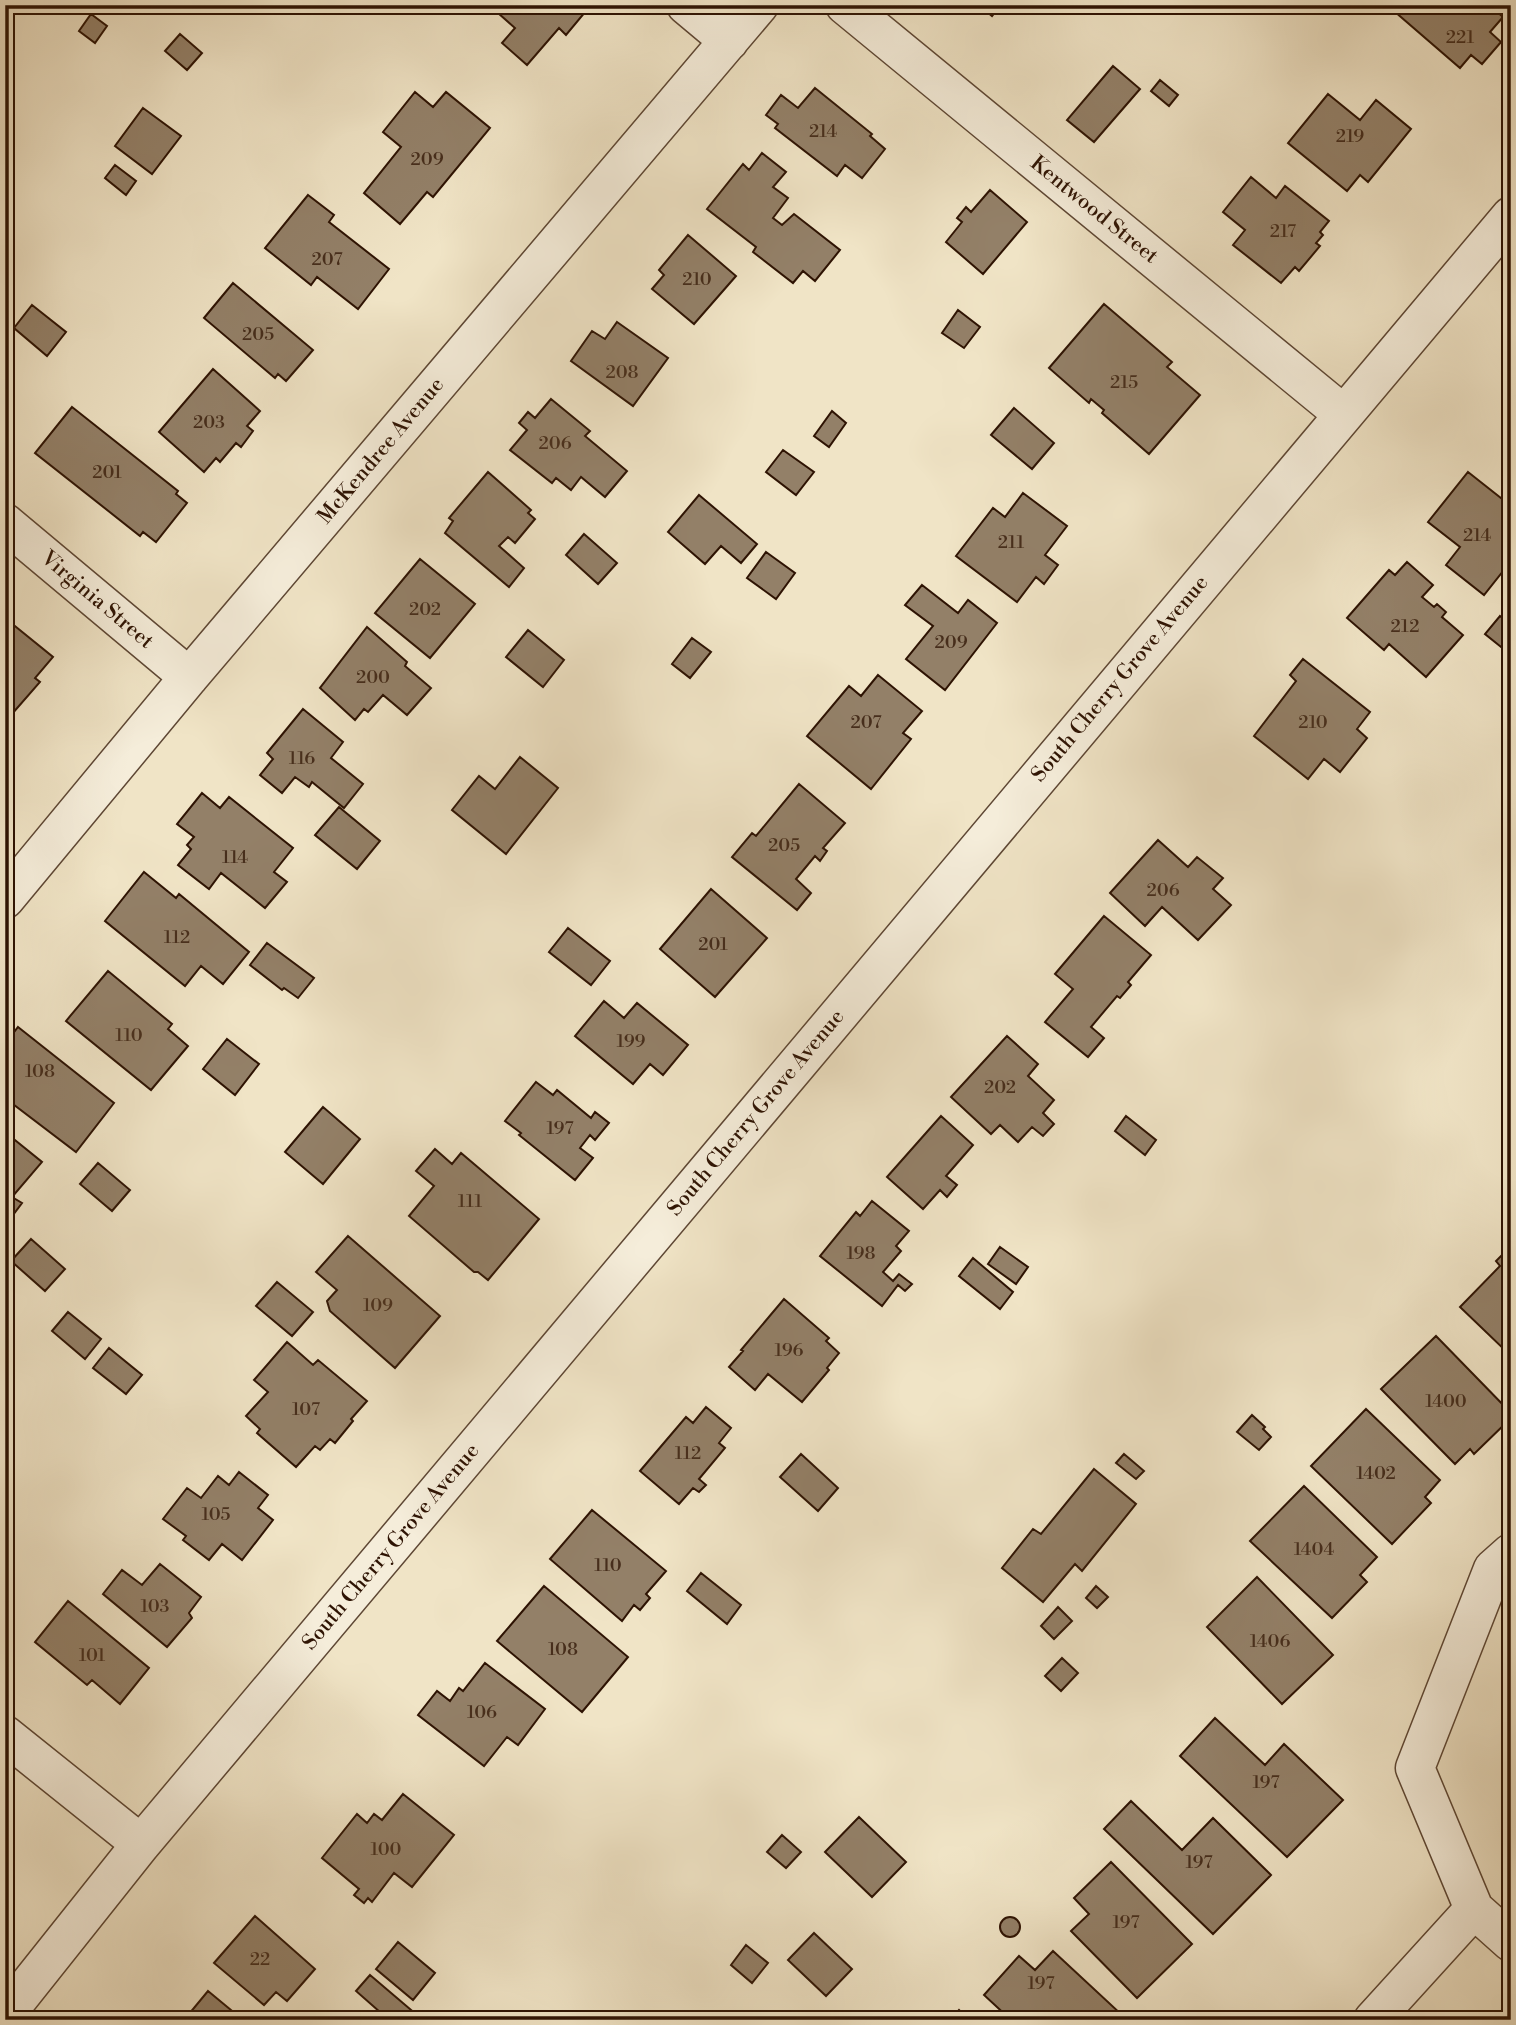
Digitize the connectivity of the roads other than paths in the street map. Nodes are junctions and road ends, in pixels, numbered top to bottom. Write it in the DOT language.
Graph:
graph roads {
  1 [pos="686,5"];
  2 [pos="759,5"];
  3 [pos="845,5"];
  4 [pos="729,41"];
  5 [pos="1511,216"];
  6 [pos="1343,414"];
  7 [pos="5,523"];
  8 [pos="189,677"];
  9 [pos="5,899"];
  10 [pos="1511,1553"];
  11 [pos="5,1735"];
  12 [pos="141,1844"];
  13 [pos="1474,1909"];
  14 [pos="1511,1942"];
  15 [pos="5,2015"];
  16 [pos="1373,2020"];
  1 -- 4 [label="street"];
  2 -- 4 [label="street, McKendree Avenue"];
  3 -- 6 [label="street, Kentwood Street"];
  4 -- 8 [label="street, McKendree Avenue"];
  5 -- 6 [label="street, South Cherry Grove Avenue"];
  6 -- 12 [label="street, South Cherry Grove Avenue"];
  7 -- 8 [label="street, Virginia Street"];
  8 -- 9 [label="street, McKendree Avenue"];
  10 -- 13 [label="street"];
  11 -- 12 [label="street"];
  12 -- 15 [label="street, South Cherry Grove Avenue"];
  13 -- 14 [label="street"];
  13 -- 16 [label="street"];
}
